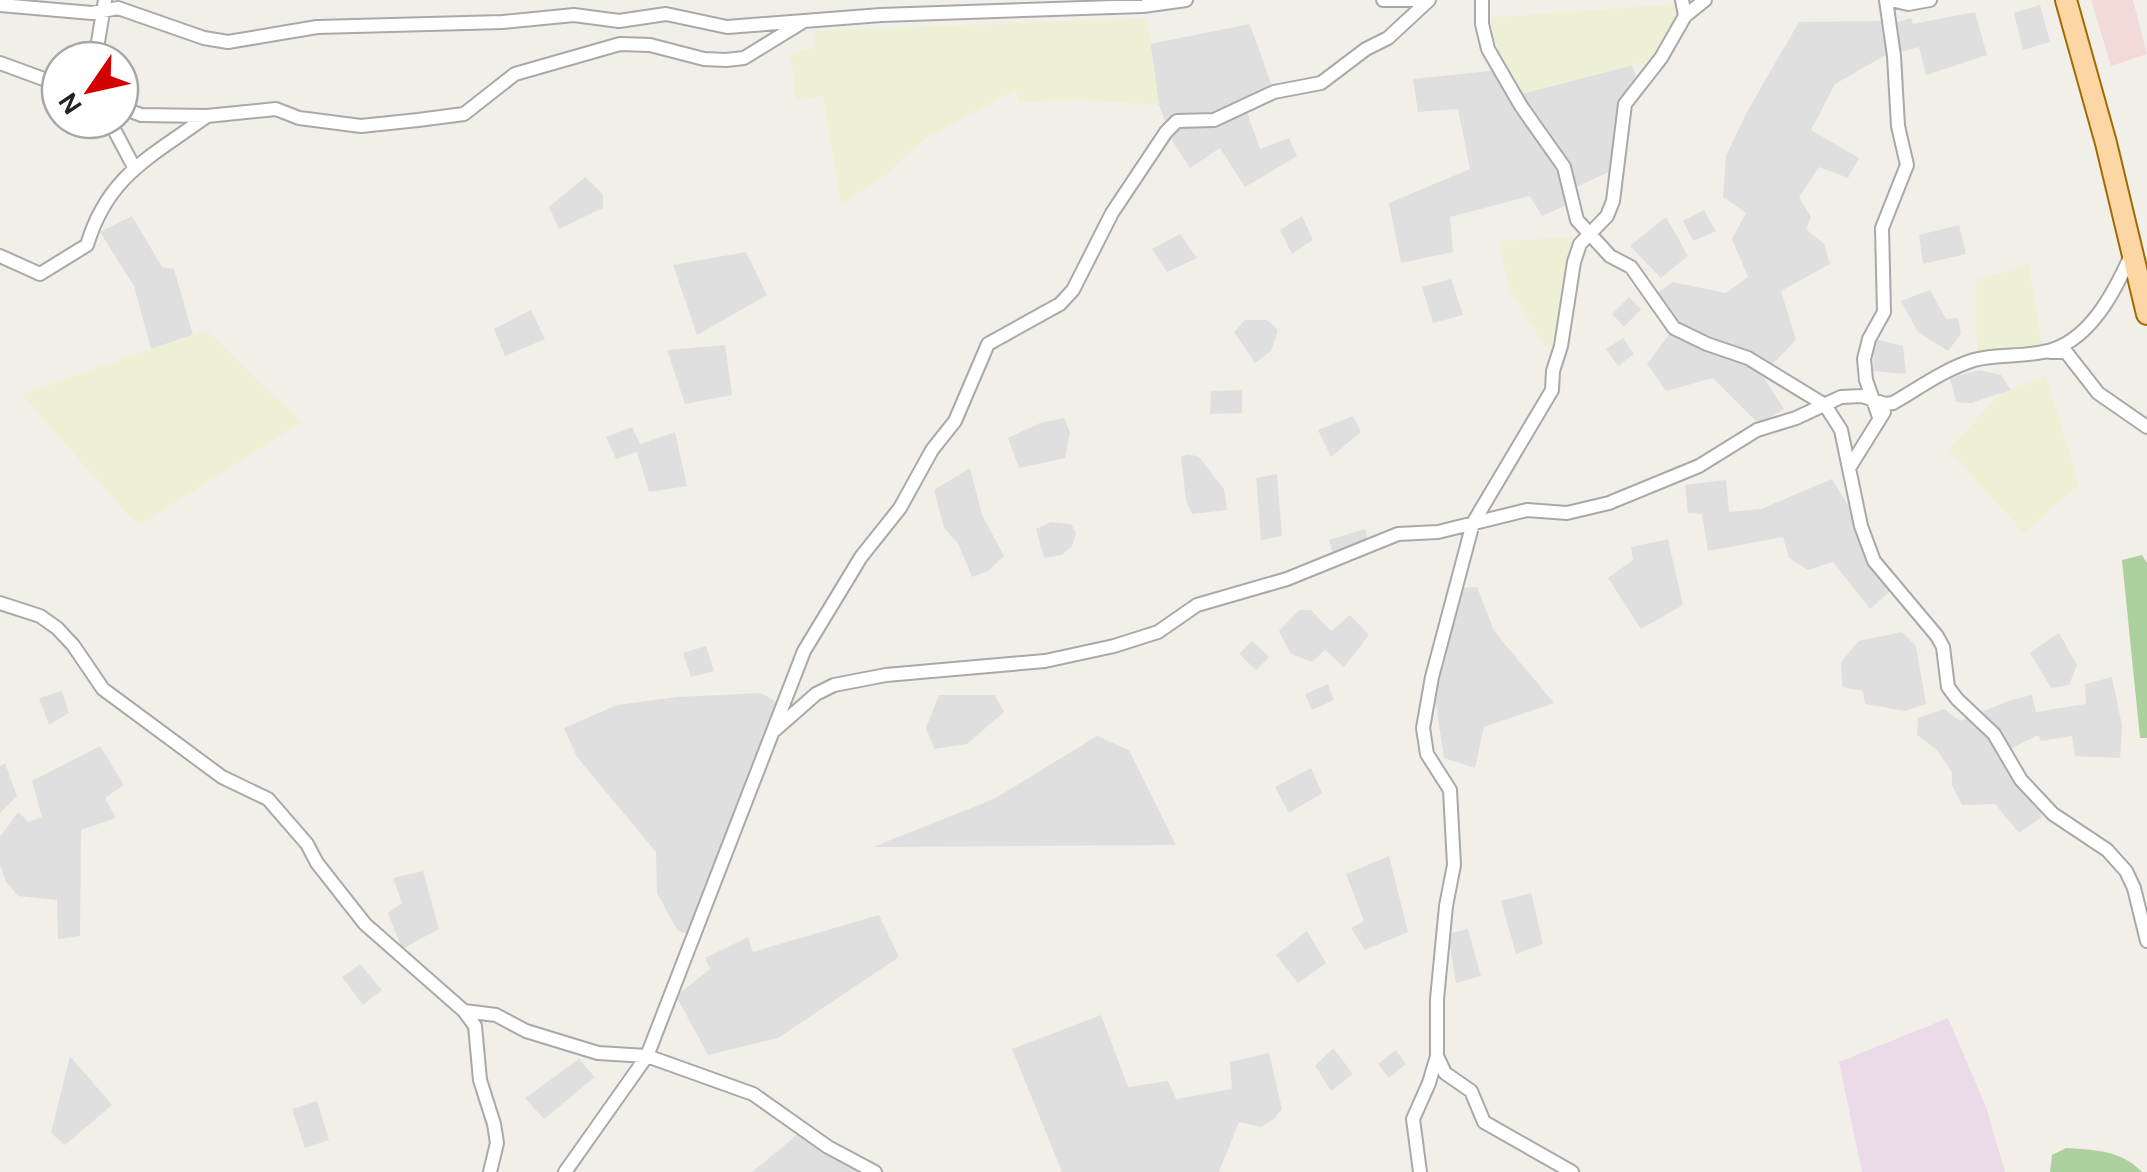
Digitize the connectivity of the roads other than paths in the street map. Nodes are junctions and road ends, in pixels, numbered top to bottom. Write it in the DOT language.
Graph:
graph roads {
  1 [pos="1186,0"];
  2 [pos="1383,0"];
  3 [pos="1427,0"];
  4 [pos="1482,0"];
  5 [pos="1682,0"];
  6 [pos="1705,0"];
  7 [pos="1888,0"];
  8 [pos="1930,0"];
  9 [pos="2066,0"];
  10 [pos="0,5"];
  11 [pos="104,5"];
  12 [pos="1685,16"];
  13 [pos="803,21"];
  14 [pos="98,40"];
  15 [pos="0,64"];
  16 [pos="40,78"];
  17 [pos="140,114"];
  18 [pos="206,116"];
  19 [pos="120,140"];
  20 [pos="135,169"];
  21 [pos="1588,236"];
  22 [pos="2133,250"];
  23 [pos="0,256"];
  24 [pos="2147,314"];
  25 [pos="2048,352"];
  26 [pos="1872,399"];
  27 [pos="1893,403"];
  28 [pos="1825,404"];
  29 [pos="1879,417"];
  30 [pos="2147,426"];
  31 [pos="1851,465"];
  32 [pos="1473,523"];
  33 [pos="0,603"];
  34 [pos="774,732"];
  35 [pos="2147,941"];
  36 [pos="464,1011"];
  37 [pos="647,1056"];
  38 [pos="1436,1056"];
  39 [pos="490,1172"];
  40 [pos="565,1172"];
  41 [pos="874,1172"];
  42 [pos="1420,1172"];
  43 [pos="1572,1172"];
  1 -- 13 [label="street"];
  2 -- 3 [label="street"];
  3 -- 34 [label="street"];
  4 -- 21 [label="street"];
  5 -- 12 [label="street"];
  6 -- 12 [label="street"];
  7 -- 8 [label="street"];
  7 -- 26 [label="street"];
  9 -- 22 [label="main road"];
  10 -- 11 [label="street"];
  11 -- 13 [label="street"];
  11 -- 14 [label="street"];
  12 -- 21 [label="street"];
  13 -- 18 [label="street"];
  15 -- 16 [label="street"];
  17 -- 18 [label="street"];
  18 -- 20 [label="street"];
  19 -- 20 [label="street"];
  20 -- 23 [label="street"];
  21 -- 28 [label="street"];
  21 -- 32 [label="street"];
  22 -- 24 [label="main road"];
  22 -- 25 [label="street"];
  25 -- 27 [label="street"];
  25 -- 30 [label="street"];
  26 -- 27 [label="street"];
  26 -- 28 [label="street"];
  26 -- 29 [label="street"];
  27 -- 29 [label="street"];
  28 -- 31 [label="street"];
  28 -- 32 [label="street"];
  29 -- 31 [label="street"];
  31 -- 35 [label="street"];
  32 -- 34 [label="street"];
  32 -- 38 [label="street"];
  33 -- 36 [label="street"];
  34 -- 37 [label="street"];
  36 -- 37 [label="street"];
  36 -- 39 [label="street"];
  37 -- 40 [label="street"];
  37 -- 41 [label="street"];
  38 -- 42 [label="street"];
  38 -- 43 [label="street"];
}
